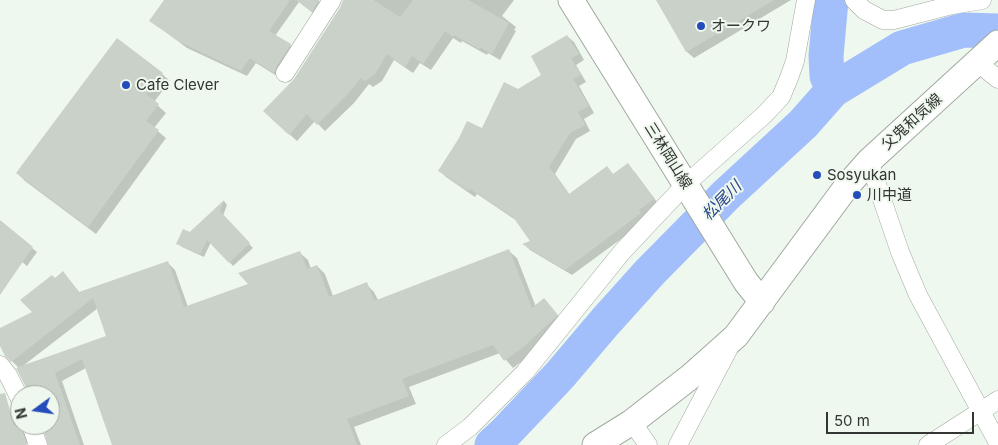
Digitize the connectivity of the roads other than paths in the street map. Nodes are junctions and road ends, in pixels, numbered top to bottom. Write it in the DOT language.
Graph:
graph roads {
  1 [pos="332,0"];
  2 [pos="571,0"];
  3 [pos="806,0"];
  4 [pos="854,0"];
  5 [pos="982,0"];
  6 [pos="988,53"];
  7 [pos="285,73"];
  8 [pos="998,79"];
  9 [pos="869,160"];
  10 [pos="688,188"];
  11 [pos="762,302"];
  12 [pos="736,336"];
  13 [pos="0,365"];
  14 [pos="13,385"];
  15 [pos="998,400"];
  16 [pos="982,410"];
  17 [pos="632,422"];
  18 [pos="998,443"];
  19 [pos="446,445"];
  20 [pos="595,445"];
  21 [pos="648,445"];
  22 [pos="678,445"];
  23 [pos="928,445"];
  1 -- 7 [label="street"];
  2 -- 10 [label="main road, 三林岡山線"];
  3 -- 10 [label="street"];
  4 -- 5 [label="street"];
  6 -- 8 [label="street"];
  6 -- 9 [label="main road, 父鬼和気線"];
  9 -- 11 [label="main road, 父鬼和気線"];
  9 -- 16 [label="street"];
  10 -- 11 [label="main road, 三林岡山線"];
  10 -- 19 [label="street"];
  11 -- 12 [label="main road"];
  12 -- 17 [label="main road"];
  12 -- 22 [label="street"];
  13 -- 14 [label="street"];
  15 -- 16 [label="street"];
  16 -- 18 [label="street"];
  16 -- 23 [label="street"];
  17 -- 20 [label="main road"];
  17 -- 21 [label="street"];
}
